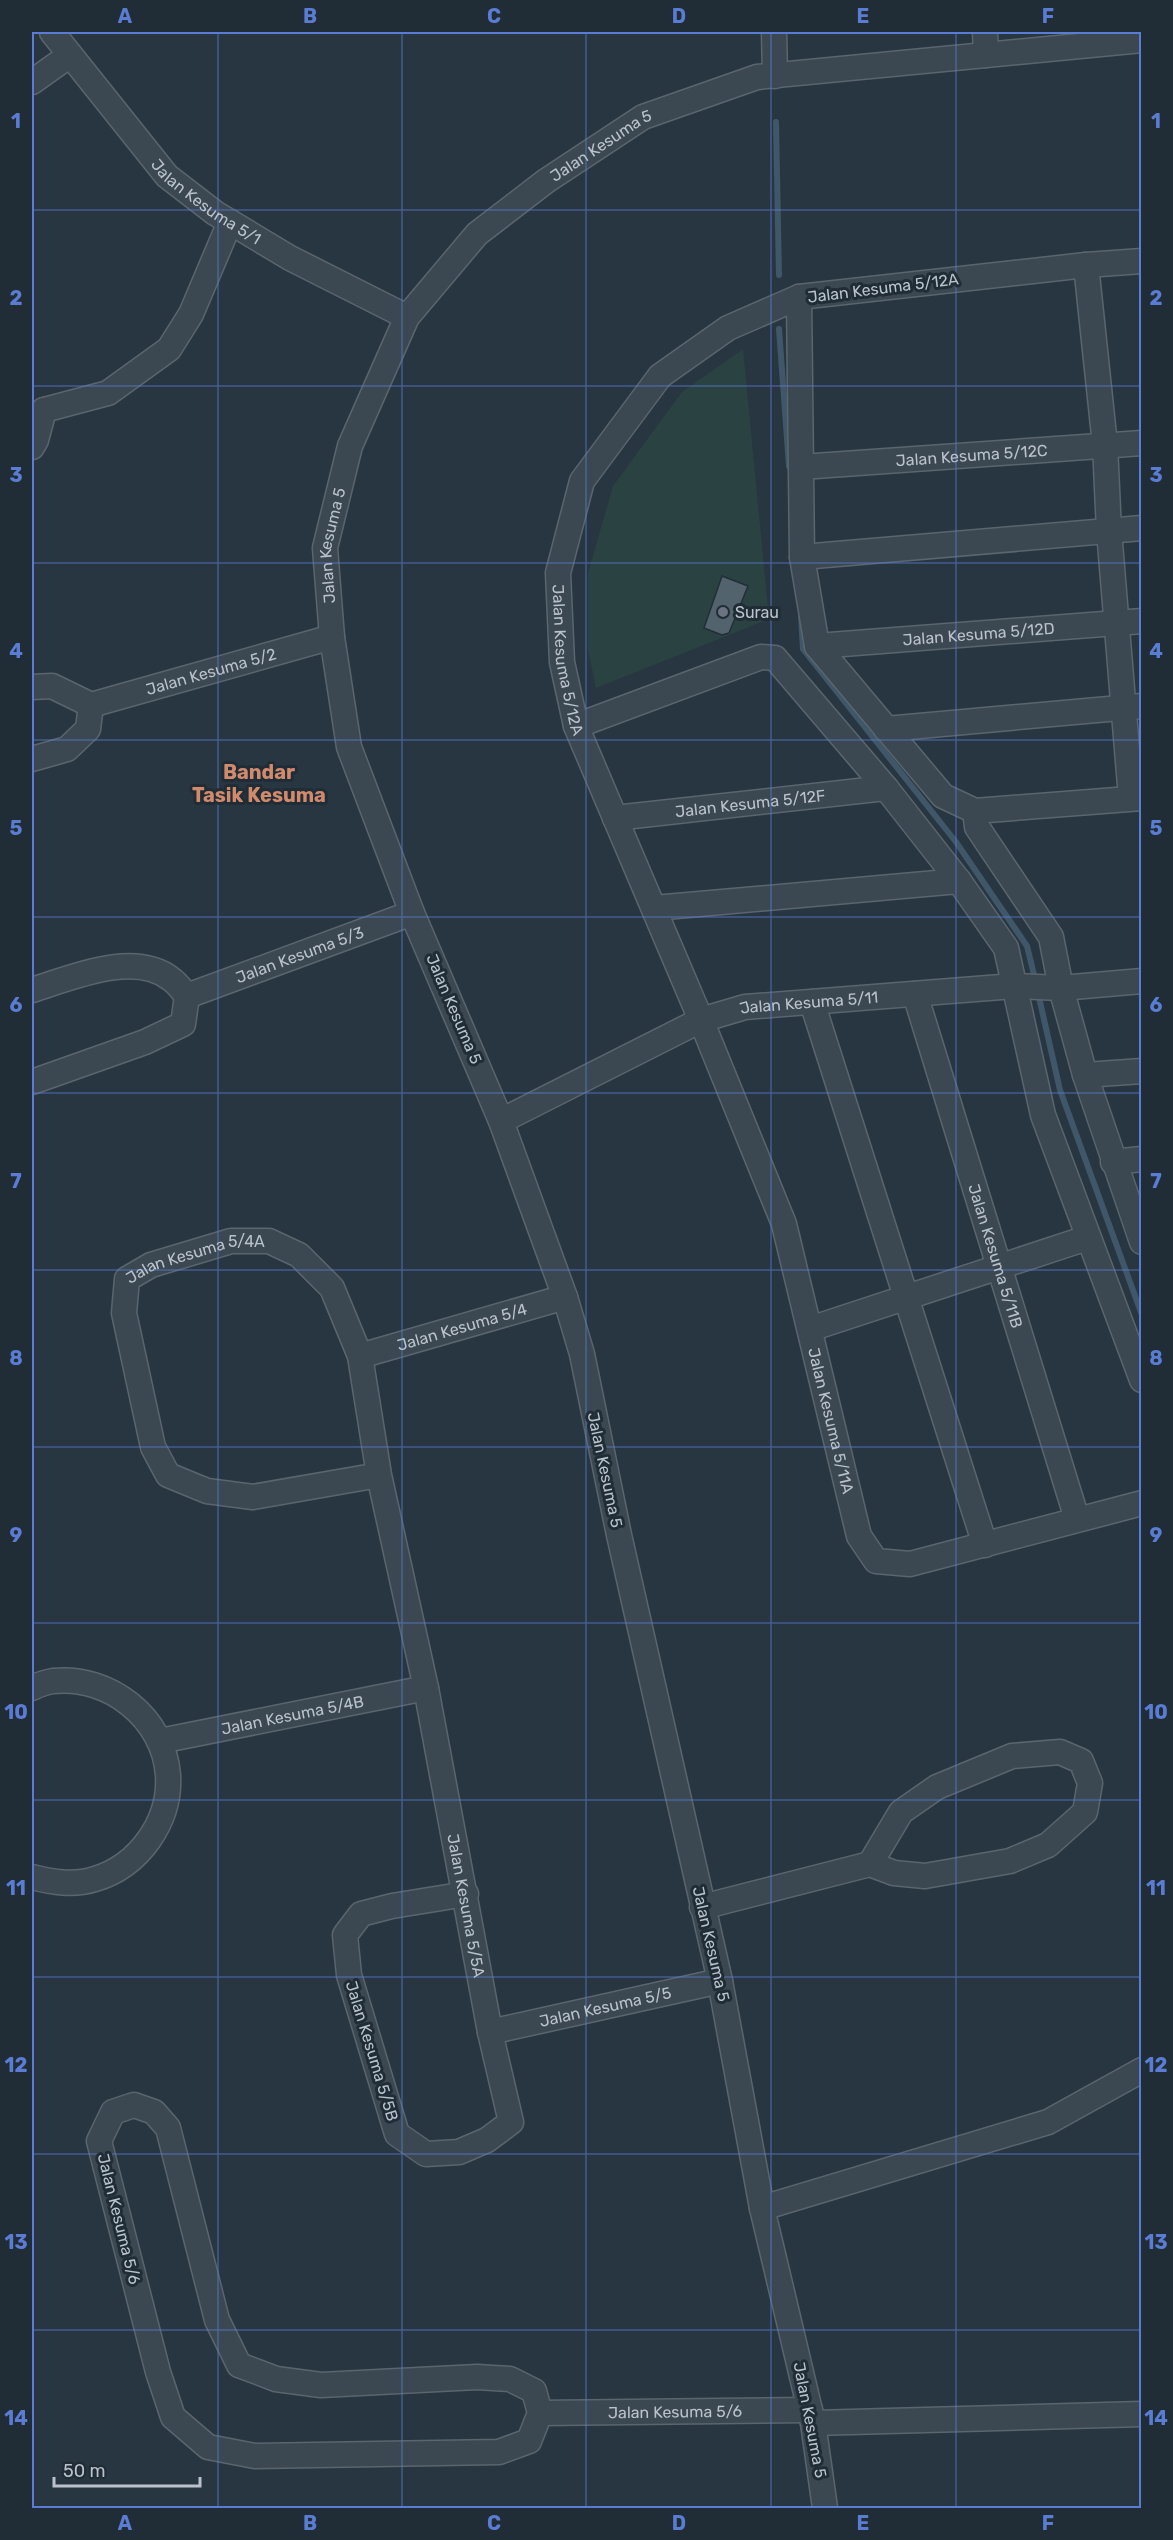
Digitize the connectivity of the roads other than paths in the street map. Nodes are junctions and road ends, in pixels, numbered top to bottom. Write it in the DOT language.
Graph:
graph roads {
  1 [pos="52,32"];
  2 [pos="774,32"];
  3 [pos="1142,40"];
  4 [pos="986,43"];
  5 [pos="70,55"];
  6 [pos="775,76"];
  7 [pos="32,82"];
  8 [pos="230,222"];
  9 [pos="1142,261"];
  10 [pos="1086,265"];
  11 [pos="799,297"];
  12 [pos="406,317"];
  13 [pos="38,406"];
  14 [pos="1142,443"];
  15 [pos="1105,445"];
  16 [pos="32,447"];
  17 [pos="801,467"];
  18 [pos="1142,528"];
  19 [pos="1109,531"];
  20 [pos="802,557"];
  21 [pos="1130,622"];
  22 [pos="332,638"];
  23 [pos="817,646"];
  24 [pos="32,687"];
  25 [pos="91,705"];
  26 [pos="1133,707"];
  27 [pos="576,726"];
  28 [pos="886,729"];
  29 [pos="32,759"];
  30 [pos="886,788"];
  31 [pos="1136,798"];
  32 [pos="975,811"];
  33 [pos="615,818"];
  34 [pos="959,881"];
  35 [pos="654,909"];
  36 [pos="412,913"];
  37 [pos="1142,981"];
  38 [pos="1037,987"];
  39 [pos="32,990"];
  40 [pos="915,994"];
  41 [pos="187,996"];
  42 [pos="812,1002"];
  43 [pos="701,1020"];
  44 [pos="1142,1071"];
  45 [pos="1085,1075"];
  46 [pos="32,1082"];
  47 [pos="501,1121"];
  48 [pos="1142,1159"];
  49 [pos="1113,1162"];
  50 [pos="1087,1238"];
  51 [pos="1142,1242"];
  52 [pos="999,1267"];
  53 [pos="565,1297"];
  54 [pos="906,1297"];
  55 [pos="810,1329"];
  56 [pos="360,1356"];
  57 [pos="1142,1380"];
  58 [pos="379,1475"];
  59 [pos="1142,1503"];
  60 [pos="1077,1519"];
  61 [pos="985,1545"];
  62 [pos="32,1688"];
  63 [pos="426,1688"];
  64 [pos="159,1741"];
  65 [pos="870,1864"];
  66 [pos="32,1877"];
  67 [pos="466,1894"];
  68 [pos="702,1907"];
  69 [pos="720,1981"];
  70 [pos="490,2032"];
  71 [pos="1142,2070"];
  72 [pos="512,2122"];
  73 [pos="762,2208"];
  74 [pos="540,2413"];
  75 [pos="1142,2414"];
  76 [pos="811,2416"];
  77 [pos="825,2508"];
  1 -- 5 [label="street, Jalan Kesuma 5/1"];
  2 -- 6 [label="street"];
  3 -- 4 [label="street, Jalan Kesuma 5"];
  4 -- 6 [label="street, Jalan Kesuma 5"];
  5 -- 7 [label="street"];
  5 -- 8 [label="street, Jalan Kesuma 5/1"];
  6 -- 12 [label="street, Jalan Kesuma 5"];
  8 -- 12 [label="street, Jalan Kesuma 5/1"];
  8 -- 13 [label="street"];
  9 -- 10 [label="street, Jalan Kesuma 5/12A"];
  10 -- 11 [label="street, Jalan Kesuma 5/12A"];
  10 -- 15 [label="street"];
  11 -- 17 [label="street"];
  11 -- 27 [label="street, Jalan Kesuma 5/12A"];
  12 -- 22 [label="street, Jalan Kesuma 5"];
  13 -- 16 [label="street"];
  14 -- 15 [label="street, Jalan Kesuma 5/12C"];
  15 -- 17 [label="street, Jalan Kesuma 5/12C"];
  15 -- 19 [label="street"];
  17 -- 20 [label="street"];
  18 -- 19 [label="street"];
  19 -- 20 [label="street"];
  19 -- 21 [label="street"];
  20 -- 23 [label="street"];
  21 -- 23 [label="street, Jalan Kesuma 5/12D"];
  21 -- 26 [label="street"];
  22 -- 25 [label="street, Jalan Kesuma 5/2"];
  22 -- 36 [label="street, Jalan Kesuma 5"];
  23 -- 28 [label="street"];
  24 -- 25 [label="street"];
  25 -- 29 [label="street"];
  26 -- 28 [label="street"];
  26 -- 31 [label="street"];
  27 -- 30 [label="street"];
  27 -- 33 [label="street, Jalan Kesuma 5/12A"];
  28 -- 32 [label="street"];
  30 -- 33 [label="street, Jalan Kesuma 5/12F"];
  30 -- 34 [label="street"];
  31 -- 32 [label="street"];
  32 -- 38 [label="street"];
  33 -- 35 [label="street, Jalan Kesuma 5/12A"];
  34 -- 35 [label="street"];
  34 -- 38 [label="street"];
  35 -- 43 [label="street, Jalan Kesuma 5/12A"];
  36 -- 41 [label="street, Jalan Kesuma 5/3"];
  36 -- 47 [label="street, Jalan Kesuma 5"];
  37 -- 38 [label="street, Jalan Kesuma 5/11"];
  38 -- 40 [label="street, Jalan Kesuma 5/11"];
  38 -- 45 [label="street"];
  38 -- 50 [label="street"];
  39 -- 41 [label="street"];
  40 -- 42 [label="street, Jalan Kesuma 5/11"];
  40 -- 52 [label="street, Jalan Kesuma 5/11B"];
  41 -- 46 [label="street"];
  42 -- 43 [label="street, Jalan Kesuma 5/11"];
  42 -- 54 [label="street"];
  43 -- 47 [label="street, Jalan Kesuma 5/11"];
  43 -- 55 [label="street, Jalan Kesuma 5/11A"];
  44 -- 45 [label="street"];
  45 -- 49 [label="street"];
  47 -- 53 [label="street, Jalan Kesuma 5"];
  48 -- 49 [label="street"];
  49 -- 51 [label="street"];
  50 -- 52 [label="street"];
  50 -- 57 [label="street"];
  52 -- 54 [label="street"];
  52 -- 60 [label="street, Jalan Kesuma 5/11B"];
  53 -- 56 [label="street, Jalan Kesuma 5/4"];
  53 -- 68 [label="street, Jalan Kesuma 5"];
  54 -- 55 [label="street"];
  54 -- 61 [label="street"];
  55 -- 61 [label="street, Jalan Kesuma 5/11A"];
  56 -- 58 [label="street, Jalan Kesuma 5/4A"];
  56 -- 58 [label="street, Jalan Kesuma 5/4A"];
  58 -- 63 [label="street, Jalan Kesuma 5/4A"];
  59 -- 60 [label="street, Jalan Kesuma 5/11A"];
  60 -- 61 [label="street, Jalan Kesuma 5/11A"];
  62 -- 64 [label="street"];
  63 -- 64 [label="street, Jalan Kesuma 5/4B"];
  63 -- 67 [label="street, Jalan Kesuma 5/5A"];
  64 -- 66 [label="street"];
  65 -- 65 [label="street"];
  65 -- 68 [label="street"];
  67 -- 70 [label="street, Jalan Kesuma 5/5A"];
  67 -- 72 [label="street, Jalan Kesuma 5/5B"];
  68 -- 69 [label="street, Jalan Kesuma 5"];
  69 -- 70 [label="street, Jalan Kesuma 5/5"];
  69 -- 73 [label="street, Jalan Kesuma 5"];
  70 -- 72 [label="street, Jalan Kesuma 5/5A"];
  71 -- 73 [label="street"];
  73 -- 76 [label="street, Jalan Kesuma 5"];
  74 -- 74 [label="street, Jalan Kesuma 5/6"];
  74 -- 76 [label="street, Jalan Kesuma 5/6"];
  75 -- 76 [label="street, Jalan Kesuma 5/6"];
  76 -- 77 [label="street, Jalan Kesuma 5"];
}
